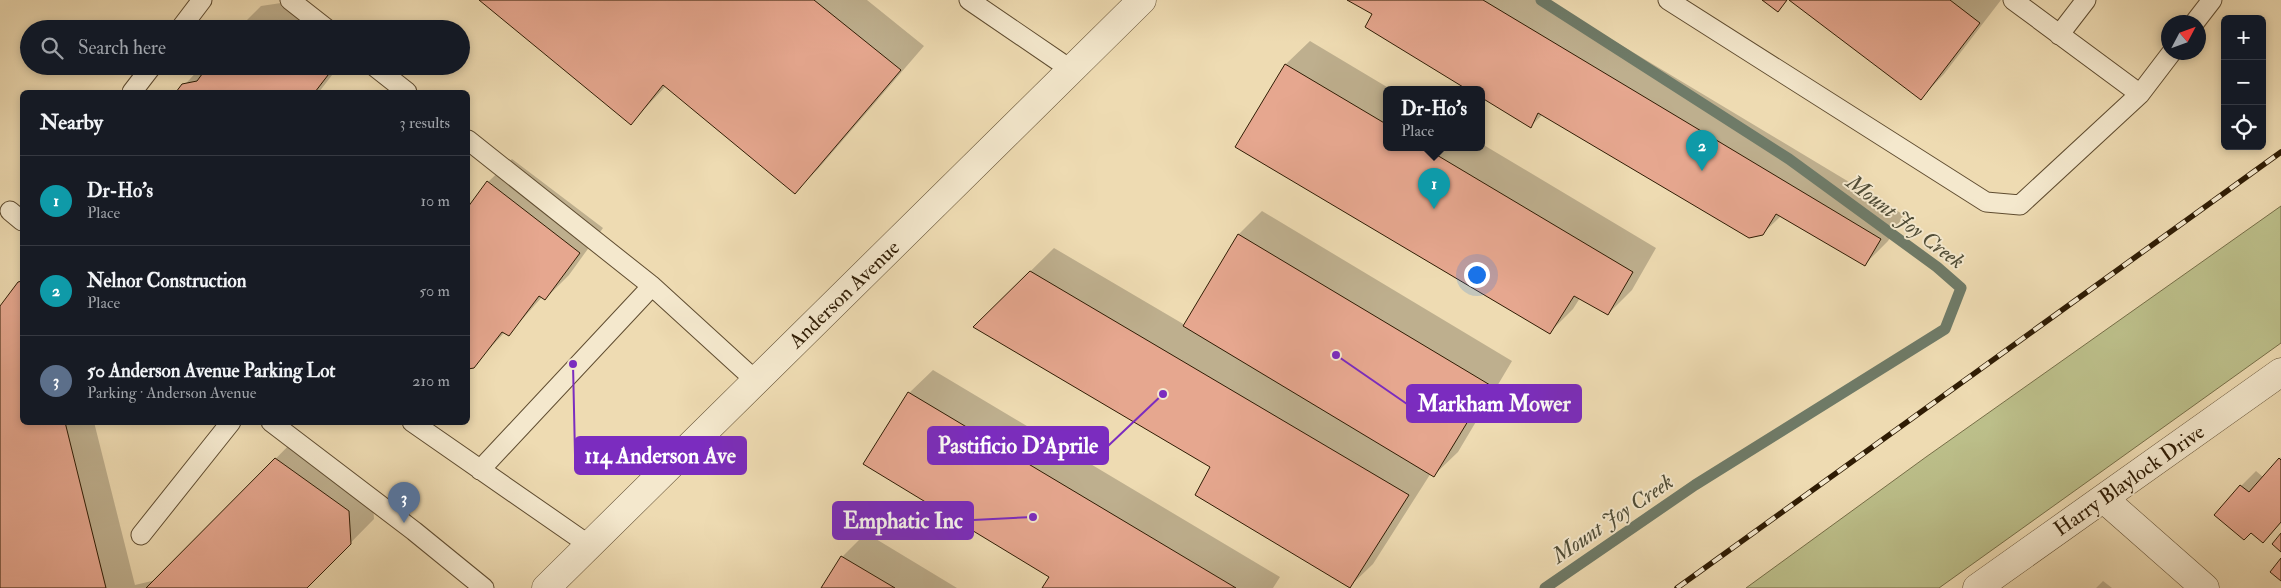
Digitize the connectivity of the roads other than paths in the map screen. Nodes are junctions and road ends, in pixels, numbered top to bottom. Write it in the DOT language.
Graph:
graph roads {
  1 [pos="202,0"];
  2 [pos="290,0"];
  3 [pos="969,0"];
  4 [pos="1142,0"];
  5 [pos="1668,0"];
  6 [pos="2013,0"];
  7 [pos="2086,0"];
  8 [pos="2212,0"];
  9 [pos="2200,15"];
  10 [pos="187,20"];
  11 [pos="316,20"];
  12 [pos="2059,35"];
  13 [pos="2166,60"];
  14 [pos="1070,69"];
  15 [pos="145,75"];
  16 [pos="385,75"];
  17 [pos="134,90"];
  18 [pos="404,90"];
  19 [pos="2140,94"];
  20 [pos="470,142"];
  21 [pos="652,286"];
  22 [pos="2281,372"];
  23 [pos="755,380"];
  24 [pos="229,425"];
  25 [pos="275,425"];
  26 [pos="416,425"];
  27 [pos="480,470"];
  28 [pos="2104,499"];
  29 [pos="141,535"];
  30 [pos="589,545"];
  31 [pos="484,588"];
  32 [pos="546,588"];
  33 [pos="1977,588"];
  34 [pos="2205,588"];
  1 -- 10 [label="lane"];
  2 -- 11 [label="lane"];
  3 -- 14 [label="lane"];
  4 -- 14 [label="street, Anderson Avenue"];
  5 -- 19 [label="lane"];
  6 -- 12 [label="lane"];
  7 -- 12 [label="lane"];
  8 -- 9 [label="lane"];
  12 -- 19 [label="lane"];
  13 -- 19 [label="lane"];
  14 -- 23 [label="street, Anderson Avenue"];
  15 -- 17 [label="lane"];
  16 -- 18 [label="lane"];
  20 -- 21 [label="lane"];
  21 -- 23 [label="lane"];
  21 -- 27 [label="lane"];
  22 -- 28 [label="street, Harry Blaylock Drive"];
  23 -- 30 [label="street, Anderson Avenue"];
  24 -- 29 [label="lane"];
  25 -- 31 [label="lane"];
  26 -- 27 [label="lane"];
  27 -- 30 [label="lane"];
  28 -- 33 [label="street, Harry Blaylock Drive"];
  28 -- 34 [label="street"];
  30 -- 32 [label="street, Anderson Avenue"];
}
